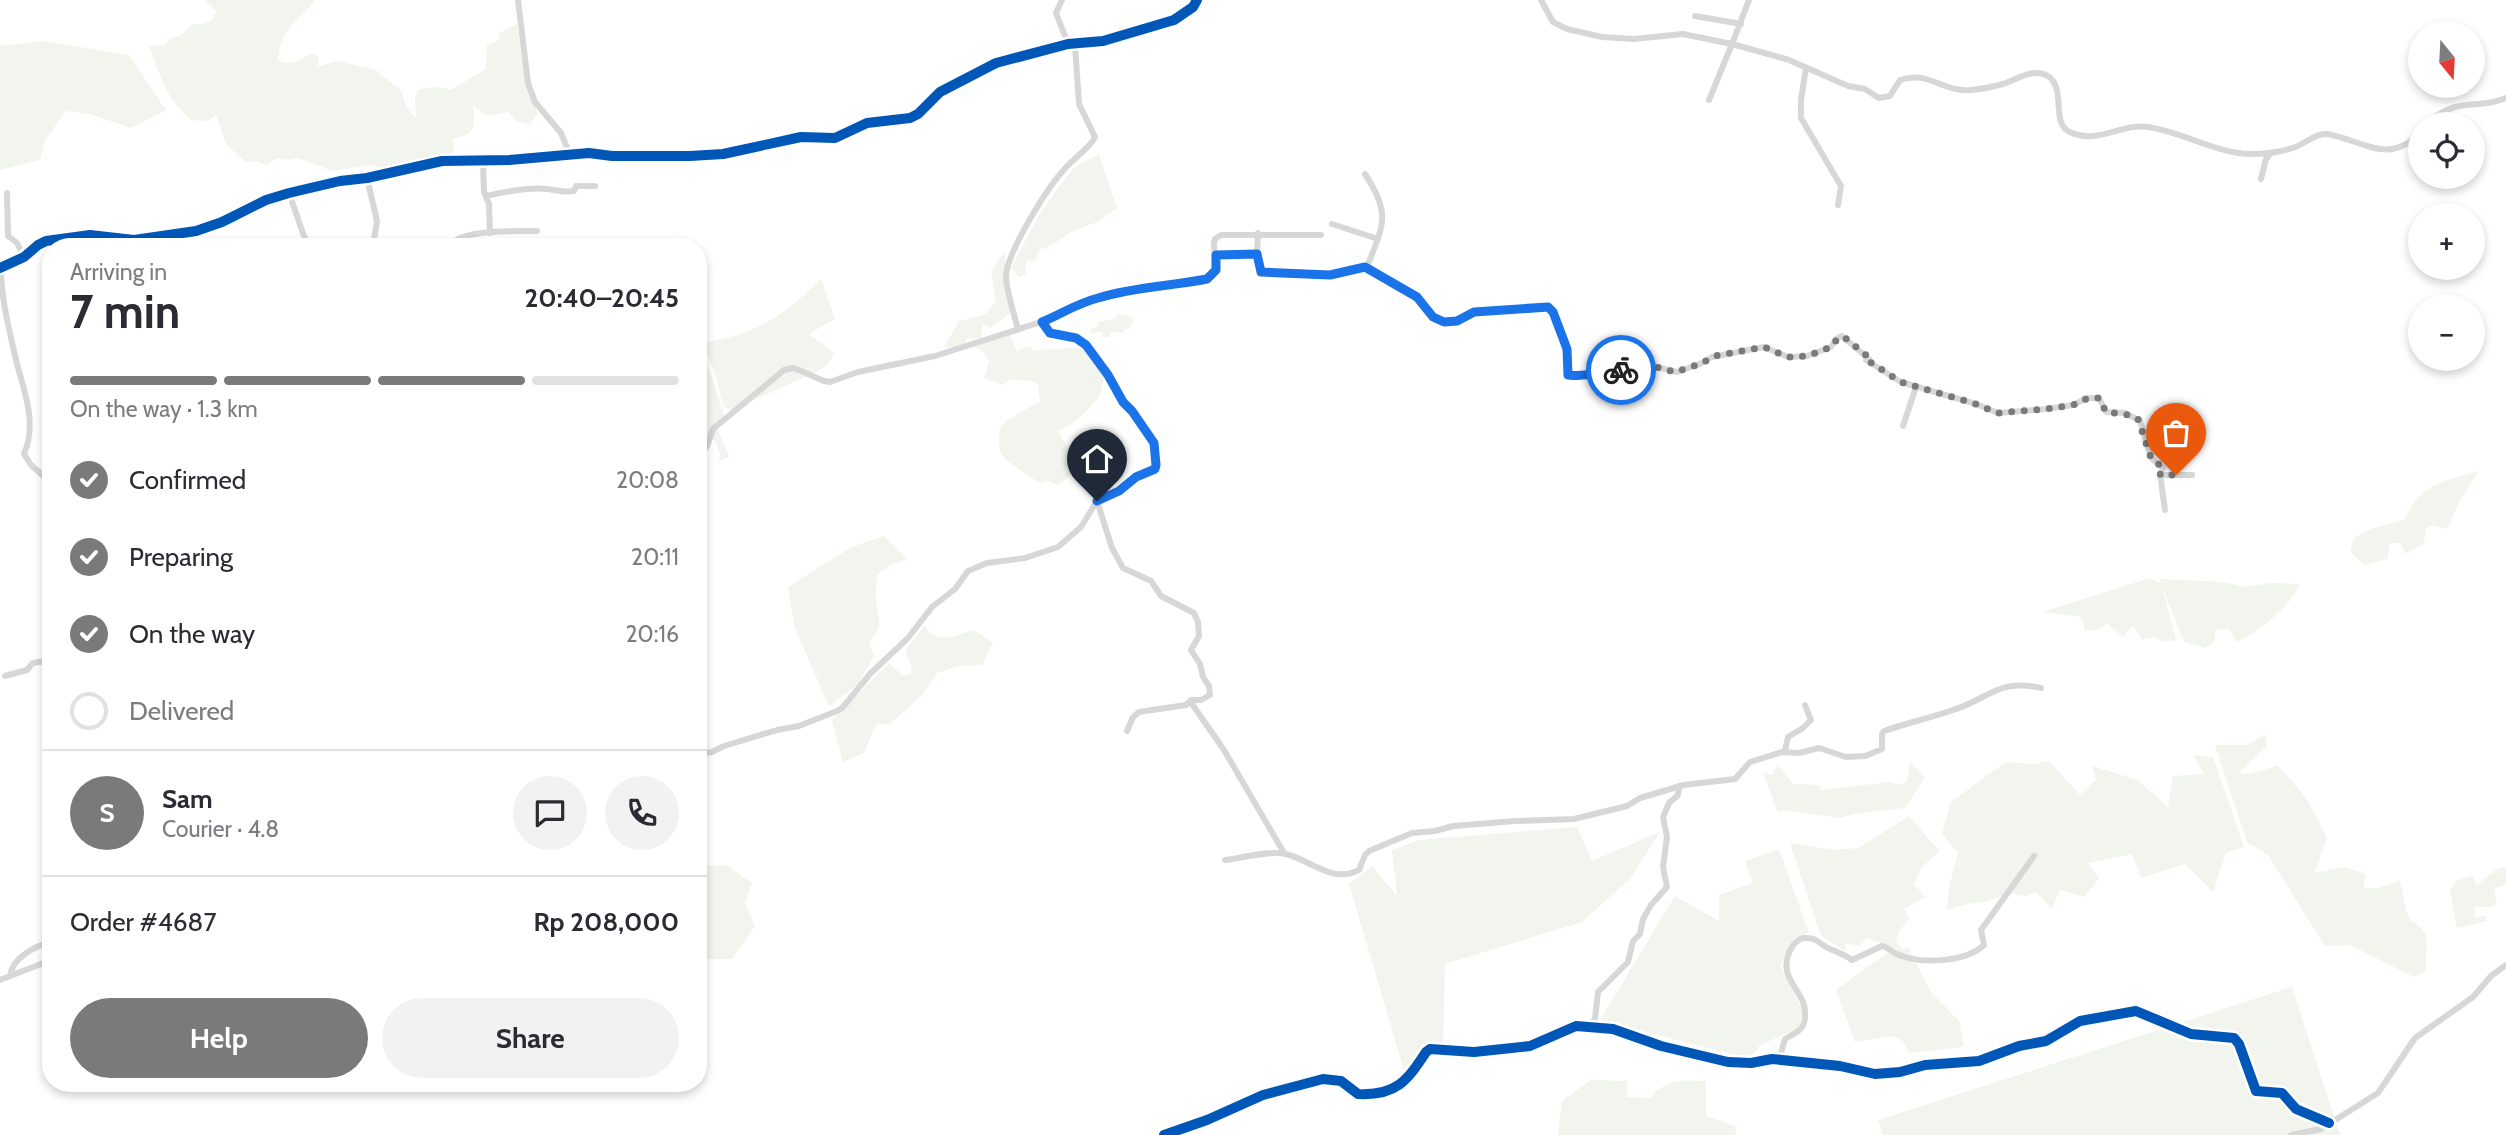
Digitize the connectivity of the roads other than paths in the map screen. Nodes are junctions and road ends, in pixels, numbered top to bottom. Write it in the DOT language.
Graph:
graph roads {
  1 [pos="518,0"];
  2 [pos="1062,0"];
  3 [pos="1197,0"];
  4 [pos="1541,0"];
  5 [pos="1749,0"];
  6 [pos="1695,16"];
  7 [pos="1741,24"];
  8 [pos="1071,44"];
  9 [pos="1731,44"];
  10 [pos="1806,68"];
  11 [pos="2506,98"];
  12 [pos="1709,100"];
  13 [pos="2443,112"];
  14 [pos="2408,145"];
  15 [pos="2271,153"];
  16 [pos="570,155"];
  17 [pos="483,160"];
  18 [pos="1365,174"];
  19 [pos="367,178"];
  20 [pos="2261,178"];
  21 [pos="595,186"];
  22 [pos="289,192"];
  23 [pos="7,193"];
  24 [pos="486,196"];
  25 [pos="1838,205"];
  26 [pos="1332,224"];
  27 [pos="537,231"];
  28 [pos="490,233"];
  29 [pos="1258,233"];
  30 [pos="1321,235"];
  31 [pos="79,238"];
  32 [pos="116,238"];
  33 [pos="148,238"];
  34 [pos="305,238"];
  35 [pos="374,238"];
  36 [pos="460,238"];
  37 [pos="1378,239"];
  38 [pos="42,243"];
  39 [pos="1257,254"];
  40 [pos="1216,255"];
  41 [pos="24,257"];
  42 [pos="1367,267"];
  43 [pos="0,268"];
  44 [pos="1042,322"];
  45 [pos="1018,330"];
  46 [pos="1916,387"];
  47 [pos="1903,426"];
  48 [pos="707,447"];
  49 [pos="42,475"];
  50 [pos="2160,475"];
  51 [pos="2192,475"];
  52 [pos="1097,501"];
  53 [pos="2165,510"];
  54 [pos="42,662"];
  55 [pos="5,676"];
  56 [pos="2041,688"];
  57 [pos="1190,701"];
  58 [pos="1805,705"];
  59 [pos="1128,731"];
  60 [pos="1785,751"];
  61 [pos="707,753"];
  62 [pos="1679,786"];
  63 [pos="1284,853"];
  64 [pos="2034,856"];
  65 [pos="1225,860"];
  66 [pos="42,946"];
  67 [pos="42,964"];
  68 [pos="2506,965"];
  69 [pos="10,973"];
  70 [pos="0,980"];
  71 [pos="1586,1028"];
  72 [pos="1779,1060"];
  73 [pos="2329,1123"];
  74 [pos="1164,1135"];
  75 [pos="2291,1135"];
  1 -- 16 [label="street"];
  2 -- 8 [label="street"];
  3 -- 8 [label="street"];
  4 -- 9 [label="street"];
  5 -- 7 [label="street"];
  6 -- 7 [label="street"];
  7 -- 9 [label="street"];
  8 -- 16 [label="street"];
  8 -- 45 [label="street"];
  9 -- 10 [label="street"];
  9 -- 12 [label="street"];
  10 -- 15 [label="street"];
  10 -- 25 [label="street"];
  11 -- 13 [label="street"];
  14 -- 15 [label="street"];
  15 -- 20 [label="street"];
  16 -- 17 [label="street"];
  17 -- 19 [label="street"];
  17 -- 24 [label="street"];
  18 -- 37 [label="street"];
  19 -- 22 [label="street"];
  19 -- 35 [label="street"];
  21 -- 24 [label="street"];
  22 -- 33 [label="street"];
  22 -- 34 [label="street"];
  23 -- 41 [label="street"];
  24 -- 28 [label="street"];
  26 -- 37 [label="street"];
  27 -- 28 [label="street"];
  28 -- 36 [label="street"];
  29 -- 30 [label="street"];
  29 -- 39 [label="street"];
  29 -- 40 [label="street"];
  31 -- 32 [label="street"];
  37 -- 42 [label="street"];
  38 -- 41 [label="street"];
  39 -- 40 [label="street"];
  39 -- 42 [label="street"];
  40 -- 44 [label="street"];
  41 -- 43 [label="street"];
  42 -- 46 [label="street"];
  43 -- 49 [label="street"];
  44 -- 45 [label="street"];
  44 -- 52 [label="street"];
  45 -- 48 [label="street"];
  46 -- 47 [label="street"];
  46 -- 50 [label="street"];
  50 -- 51 [label="street"];
  50 -- 53 [label="street"];
  52 -- 57 [label="street"];
  52 -- 61 [label="street"];
  54 -- 55 [label="street"];
  56 -- 60 [label="street"];
  57 -- 59 [label="street"];
  57 -- 63 [label="street"];
  58 -- 60 [label="street"];
  60 -- 62 [label="street"];
  62 -- 63 [label="street"];
  62 -- 71 [label="street"];
  63 -- 65 [label="street"];
  64 -- 72 [label="street"];
  66 -- 69 [label="street"];
  67 -- 69 [label="street"];
  68 -- 73 [label="street"];
  69 -- 70 [label="street"];
  71 -- 72 [label="street"];
  71 -- 74 [label="street"];
  72 -- 73 [label="street"];
  73 -- 75 [label="street"];
}
